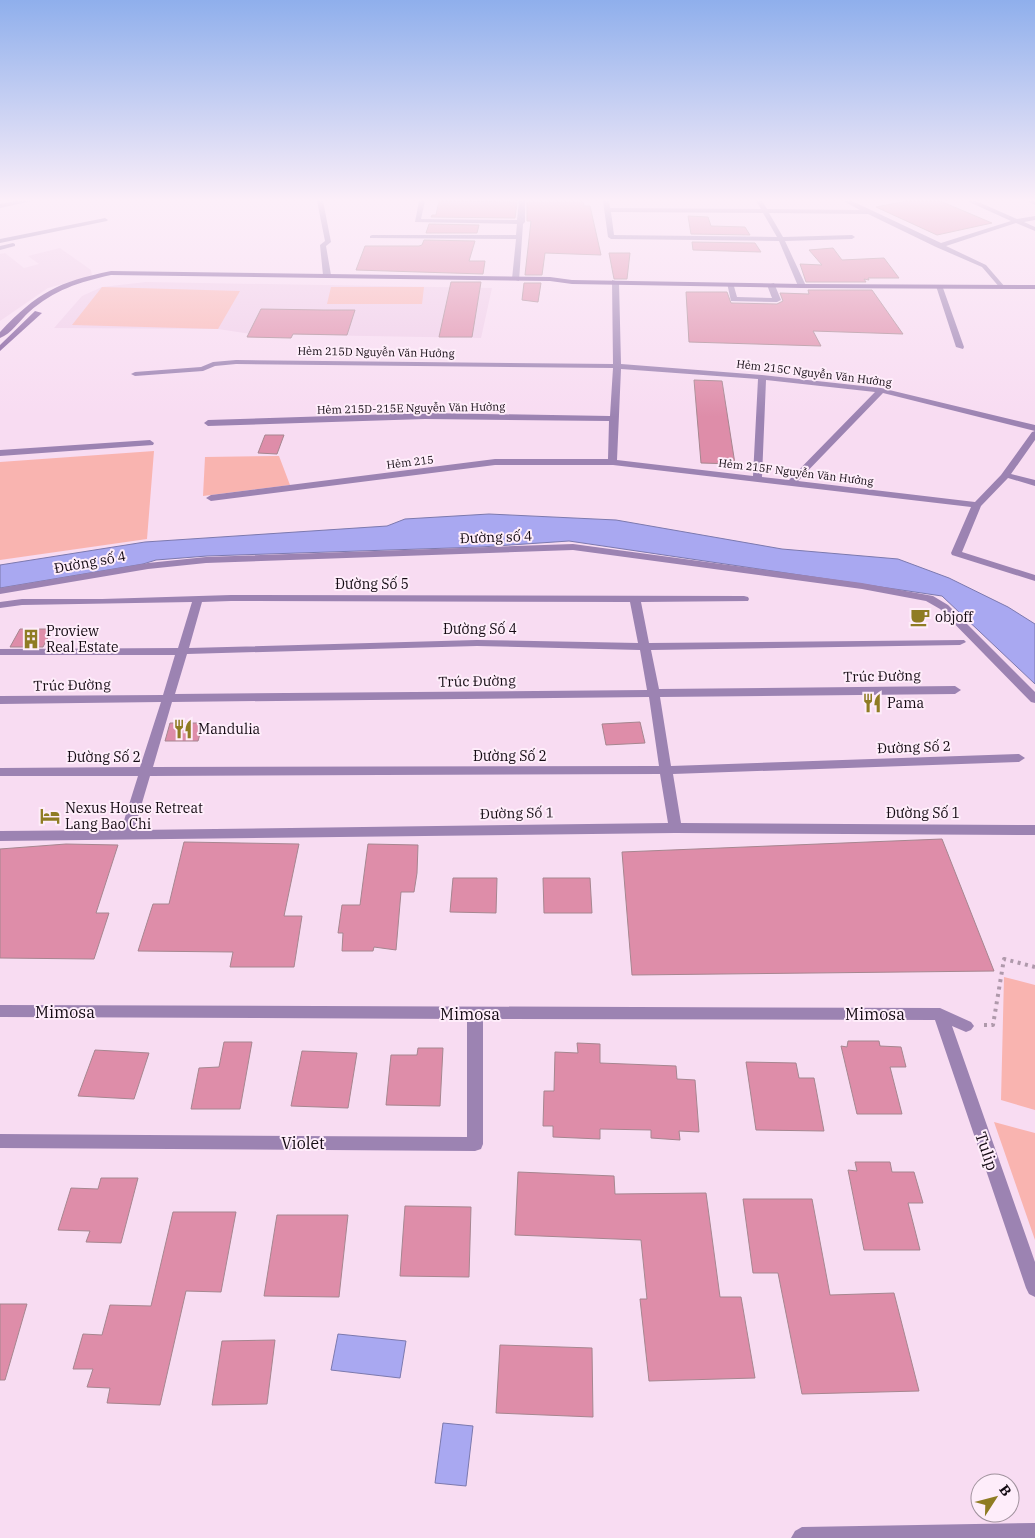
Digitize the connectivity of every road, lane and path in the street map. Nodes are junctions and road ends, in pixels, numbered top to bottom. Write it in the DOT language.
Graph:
graph roads {
  1 [pos="517,273"];
  2 [pos="796,273"];
  3 [pos="989,273"];
  4 [pos="327,275"];
  5 [pos="516,278"];
  6 [pos="436,280"];
  7 [pos="572,282"];
  8 [pos="615,282"];
  9 [pos="730,285"];
  10 [pos="771,285"];
  11 [pos="802,286"];
  12 [pos="1001,287"];
  13 [pos="1035,287"];
  14 [pos="939,288"];
  15 [pos="58,298"];
  16 [pos="46,307"];
  17 [pos="0,336"];
  18 [pos="960,347"];
  19 [pos="0,349"];
  20 [pos="617,366"];
  21 [pos="135,374"];
  22 [pos="762,377"];
  23 [pos="880,390"];
  24 [pos="615,419"];
  25 [pos="208,424"];
  26 [pos="1035,428"];
  27 [pos="1035,434"];
  28 [pos="150,443"];
  29 [pos="0,453"];
  30 [pos="613,462"];
  31 [pos="1006,475"];
  32 [pos="757,479"];
  33 [pos="791,483"];
  34 [pos="1035,483"];
  35 [pos="210,498"];
  36 [pos="977,505"];
  37 [pos="1035,578"];
  38 [pos="0,591"];
  39 [pos="198,599"];
  40 [pos="635,599"];
  41 [pos="744,599"];
  42 [pos="0,605"];
  43 [pos="960,642"];
  44 [pos="646,646"];
  45 [pos="183,651"];
  46 [pos="0,652"];
  47 [pos="955,690"];
  48 [pos="654,694"];
  49 [pos="168,699"];
  50 [pos="1035,699"];
  51 [pos="0,700"];
  52 [pos="1019,758"];
  53 [pos="666,770"];
  54 [pos="0,772"];
  55 [pos="145,772"];
  56 [pos="675,828"];
  57 [pos="1035,830"];
  58 [pos="126,835"];
  59 [pos="0,836"];
  60 [pos="1035,967"];
  61 [pos="0,1011"];
  62 [pos="475,1014"];
  63 [pos="940,1014"];
  64 [pos="966,1026"];
  65 [pos="0,1141"];
  66 [pos="1035,1288"];
  67 [pos="1028,1535"];
  68 [pos="802,1538"];
  1 -- 5 [label="street"];
  2 -- 11 [label="street"];
  3 -- 12 [label="street"];
  4 -- 6 [label="main road"];
  4 -- 17 [label="main road"];
  5 -- 6 [label="main road"];
  5 -- 7 [label="main road"];
  6 -- 7 [label="main road"];
  6 -- 15 [label="main road"];
  7 -- 8 [label="main road"];
  8 -- 9 [label="main road"];
  8 -- 20 [label="street"];
  9 -- 10 [label="main road"];
  9 -- 10 [label="street"];
  10 -- 11 [label="main road"];
  11 -- 14 [label="main road"];
  12 -- 13 [label="main road"];
  12 -- 14 [label="main road"];
  14 -- 18 [label="street"];
  16 -- 19 [label="main road"];
  20 -- 21 [label="street, Hẻm 215D Nguyễn Văn Hưởng"];
  20 -- 22 [label="street, Hẻm 215C Nguyễn Văn Hưởng"];
  20 -- 24 [label="street"];
  22 -- 23 [label="street, Hẻm 215C Nguyễn Văn Hưởng"];
  22 -- 32 [label="street"];
  23 -- 26 [label="street, Hẻm 215C Nguyễn Văn Hưởng"];
  23 -- 33 [label="street"];
  24 -- 25 [label="street, Hẻm 215D-215E Nguyễn Văn Hưởng"];
  24 -- 30 [label="street"];
  27 -- 31 [label="street"];
  28 -- 29 [label="street"];
  30 -- 32 [label="street, Hẻm 215F Nguyễn Văn Hưởng"];
  30 -- 35 [label="street, Hẻm 215"];
  31 -- 34 [label="street"];
  31 -- 36 [label="street"];
  32 -- 33 [label="street, Hẻm 215F Nguyễn Văn Hưởng"];
  33 -- 36 [label="street, Hẻm 215F Nguyễn Văn Hưởng"];
  36 -- 37 [label="street"];
  38 -- 50 [label="street, Đường số 4"];
  39 -- 40 [label="street, Đường Số 5"];
  39 -- 42 [label="street, Đường Số 5"];
  39 -- 45 [label="street"];
  40 -- 41 [label="street, Đường Số 5"];
  40 -- 44 [label="street"];
  43 -- 44 [label="street, Đường Số 4"];
  44 -- 45 [label="street, Đường Số 4"];
  44 -- 48 [label="street"];
  45 -- 46 [label="street, Đường Số 4"];
  45 -- 49 [label="street"];
  47 -- 48 [label="street, Trúc Đường"];
  48 -- 49 [label="street, Trúc Đường"];
  48 -- 53 [label="street"];
  49 -- 51 [label="street, Trúc Đường"];
  49 -- 55 [label="street"];
  52 -- 53 [label="street, Đường Số 2"];
  53 -- 55 [label="street, Đường Số 2"];
  53 -- 56 [label="street"];
  54 -- 55 [label="street, Đường Số 2"];
  55 -- 58 [label="street"];
  56 -- 57 [label="street, Đường Số 1"];
  56 -- 58 [label="street, Đường Số 1"];
  58 -- 59 [label="street, Đường Số 1"];
  60 -- 64 [label="path"];
  61 -- 62 [label="street, Mimosa"];
  62 -- 63 [label="street, Mimosa"];
  62 -- 65 [label="street, Violet"];
  63 -- 64 [label="street"];
  63 -- 66 [label="street, Tulip"];
  67 -- 68 [label="street"];
}
